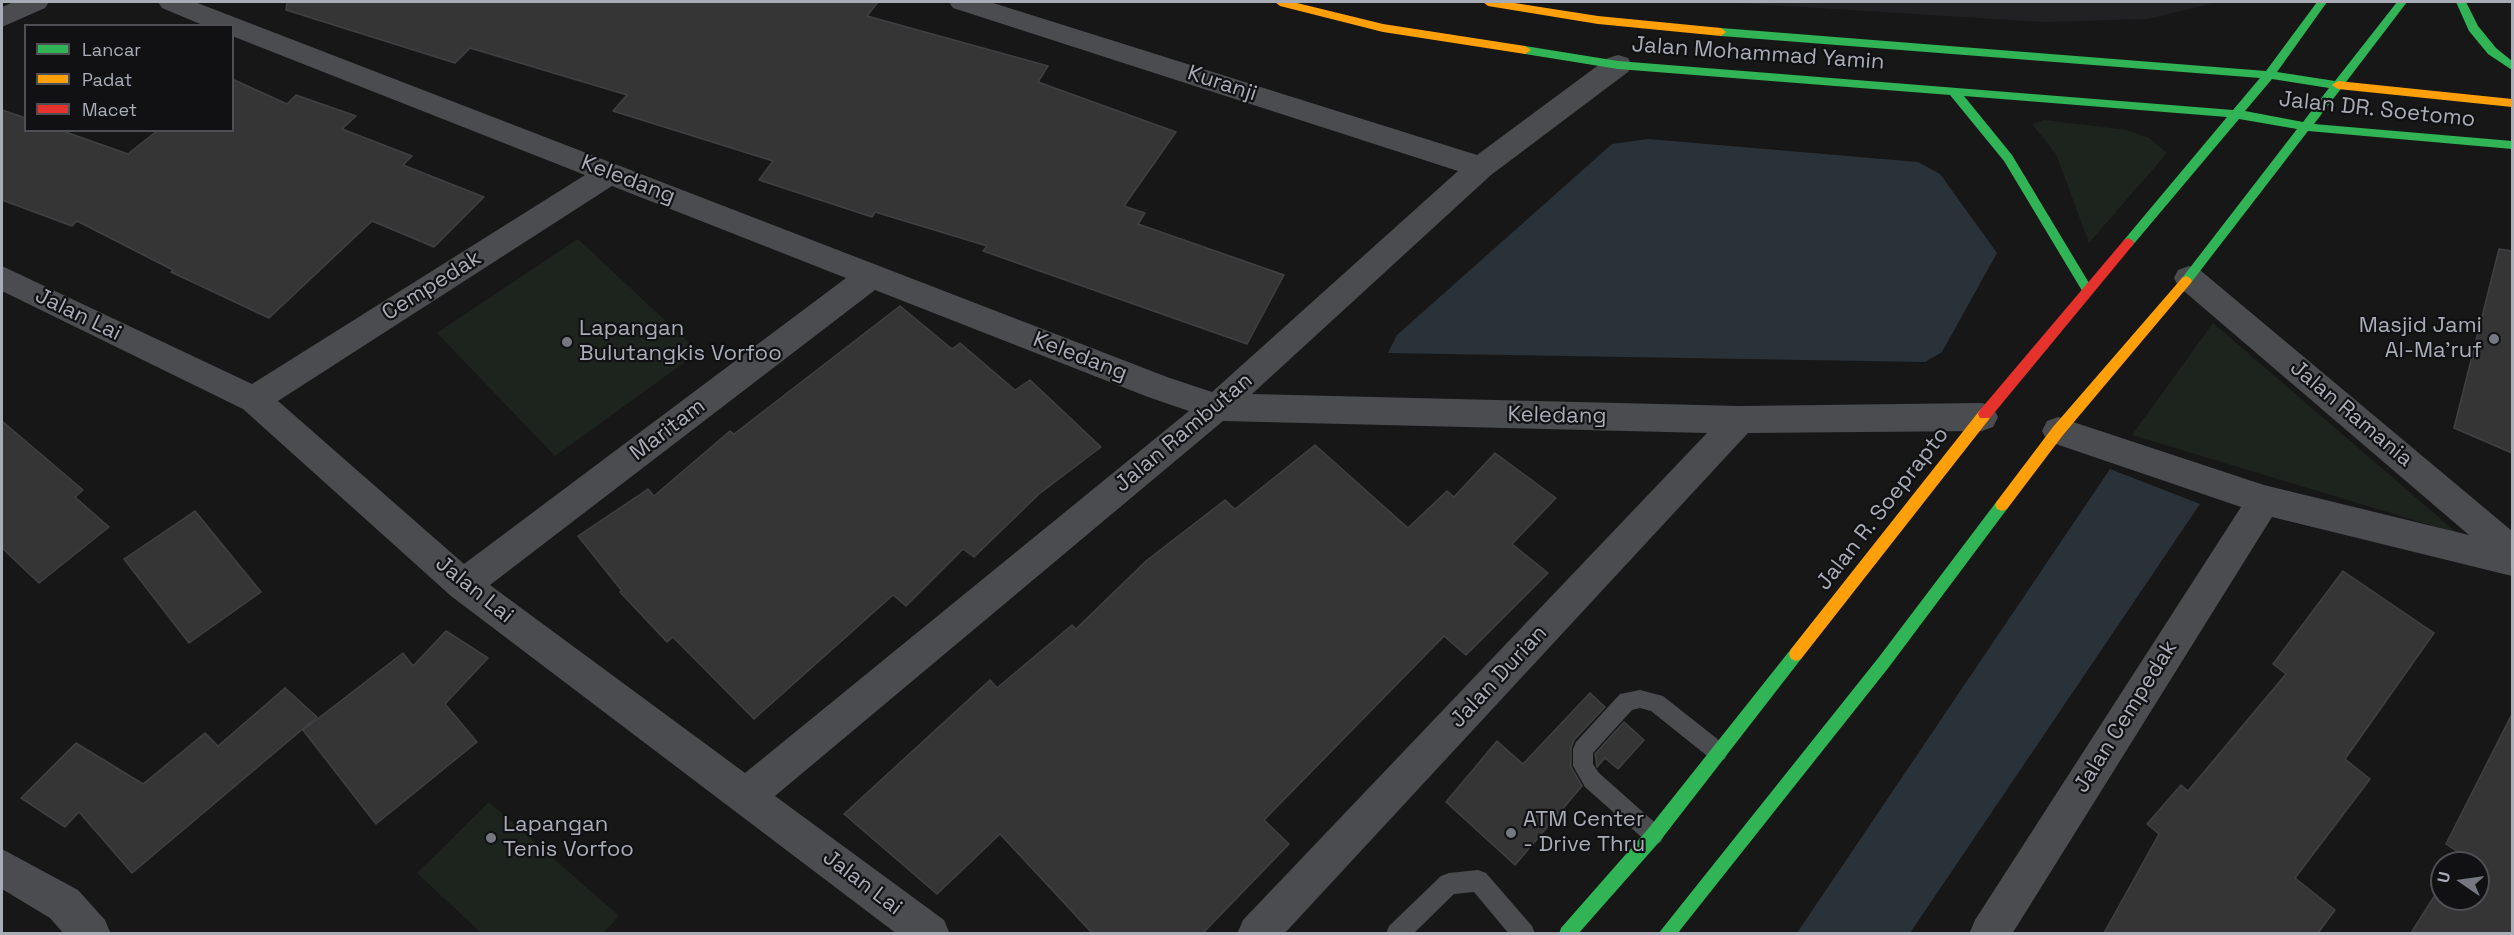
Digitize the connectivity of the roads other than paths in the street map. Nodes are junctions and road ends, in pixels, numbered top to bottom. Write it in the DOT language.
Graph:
graph roads {
  1 [pos="36,2"];
  2 [pos="171,2"];
  3 [pos="962,2"];
  4 [pos="1280,2"];
  5 [pos="1488,2"];
  6 [pos="2322,2"];
  7 [pos="2402,2"];
  8 [pos="2461,2"];
  9 [pos="2,18"];
  10 [pos="227,24"];
  11 [pos="234,27"];
  12 [pos="1618,65"];
  13 [pos="2512,66"];
  14 [pos="2269,75"];
  15 [pos="2338,85"];
  16 [pos="1953,91"];
  17 [pos="2281,92"];
  18 [pos="2307,94"];
  19 [pos="2512,103"];
  20 [pos="2267,105"];
  21 [pos="2293,109"];
  22 [pos="2237,114"];
  23 [pos="2306,127"];
  24 [pos="2512,145"];
  25 [pos="1481,167"];
  26 [pos="611,173"];
  27 [pos="872,275"];
  28 [pos="2,278"];
  29 [pos="2189,278"];
  30 [pos="2088,291"];
  31 [pos="254,400"];
  32 [pos="1217,407"];
  33 [pos="1982,417"];
  34 [pos="1740,420"];
  35 [pos="2058,431"];
  36 [pos="2264,500"];
  37 [pos="2512,551"];
  38 [pos="2512,561"];
  39 [pos="463,585"];
  40 [pos="1718,752"];
  41 [pos="747,796"];
  42 [pos="1654,835"];
  43 [pos="2,868"];
  44 [pos="91,933"];
  45 [pos="930,933"];
  46 [pos="1257,933"];
  47 [pos="1396,933"];
  48 [pos="1524,933"];
  49 [pos="1567,933"];
  50 [pos="1666,933"];
  51 [pos="1989,933"];
  1 -- 9 [label="street"];
  2 -- 10 [label="street, Keledang"];
  3 -- 25 [label="street, Kuranji"];
  4 -- 12 [label="main road, Jalan Mohammad Yamin"];
  5 -- 14 [label="main road, Jalan Mohammad Yamin"];
  6 -- 14 [label="main road, Jalan R. Soeprapto"];
  7 -- 15 [label="main road"];
  8 -- 13 [label="main road"];
  11 -- 26 [label="street, Keledang"];
  12 -- 16 [label="main road, Jalan Mohammad Yamin"];
  12 -- 25 [label="street, Jalan Rambutan"];
  14 -- 15 [label="main road, Jalan DR. Soetomo"];
  14 -- 17 [label="main road"];
  14 -- 22 [label="main road, Jalan R. Soeprapto"];
  15 -- 18 [label="main road"];
  15 -- 19 [label="main road, Jalan DR. Soetomo"];
  15 -- 23 [label="main road"];
  16 -- 22 [label="main road, Jalan Mohammad Yamin"];
  16 -- 30 [label="main road"];
  20 -- 22 [label="main road"];
  21 -- 23 [label="main road"];
  22 -- 23 [label="main road, Jalan DR. Soetomo"];
  22 -- 30 [label="main road, Jalan R. Soeprapto"];
  23 -- 24 [label="main road, Jalan DR. Soetomo"];
  23 -- 29 [label="main road"];
  25 -- 32 [label="street, Jalan Rambutan"];
  26 -- 27 [label="street, Keledang"];
  26 -- 31 [label="street, Cempedak"];
  27 -- 32 [label="street, Keledang"];
  27 -- 39 [label="street, Maritam"];
  28 -- 31 [label="street, Jalan Lai"];
  29 -- 35 [label="main road"];
  29 -- 37 [label="street, Jalan Ramania"];
  30 -- 33 [label="main road, Jalan R. Soeprapto"];
  31 -- 39 [label="street, Jalan Lai"];
  32 -- 34 [label="street, Keledang"];
  32 -- 41 [label="street, Jalan Rambutan"];
  33 -- 34 [label="street, Keledang"];
  33 -- 40 [label="main road, Jalan R. Soeprapto"];
  34 -- 46 [label="street, Jalan Durian"];
  35 -- 36 [label="street"];
  35 -- 50 [label="main road"];
  36 -- 38 [label="street"];
  36 -- 51 [label="street, Jalan Cempedak"];
  39 -- 41 [label="street, Jalan Lai"];
  40 -- 42 [label="main road, Jalan R. Soeprapto"];
  40 -- 42 [label="lane"];
  41 -- 45 [label="street, Jalan Lai"];
  42 -- 49 [label="main road, Jalan R. Soeprapto"];
  43 -- 44 [label="street"];
  47 -- 48 [label="lane"];
}
